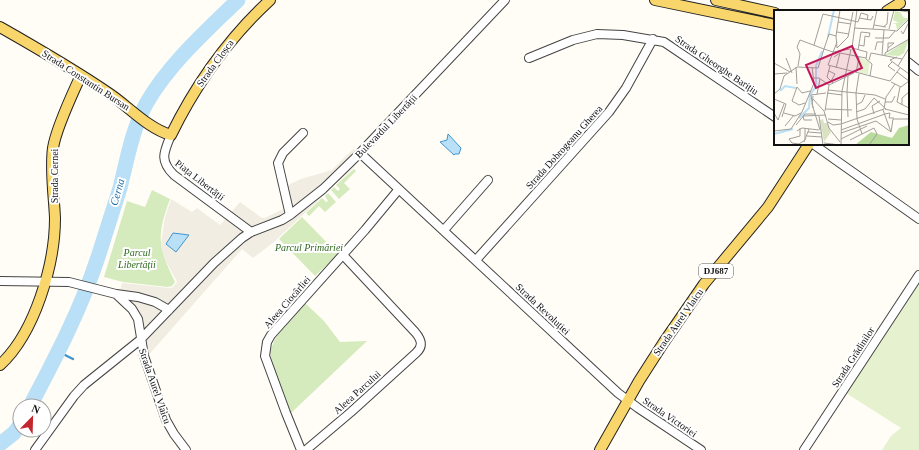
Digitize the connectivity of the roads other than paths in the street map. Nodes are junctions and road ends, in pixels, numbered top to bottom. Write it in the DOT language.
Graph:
graph roads {
  1 [pos="270,0"];
  2 [pos="505,0"];
  3 [pos="656,0"];
  4 [pos="716,0"];
  5 [pos="899,5"];
  6 [pos="889,10"];
  7 [pos="774,13"];
  8 [pos="774,25"];
  9 [pos="0,27"];
  10 [pos="653,39"];
  11 [pos="529,58"];
  12 [pos="909,64"];
  13 [pos="919,72"];
  14 [pos="81,75"];
  15 [pos="774,116"];
  16 [pos="303,133"];
  17 [pos="171,135"];
  18 [pos="808,145"];
  19 [pos="815,145"];
  20 [pos="360,153"];
  21 [pos="488,180"];
  22 [pos="399,189"];
  23 [pos="290,215"];
  24 [pos="919,219"];
  25 [pos="444,230"];
  26 [pos="251,232"];
  27 [pos="343,255"];
  28 [pos="476,260"];
  29 [pos="919,275"];
  30 [pos="0,281"];
  31 [pos="46,281"];
  32 [pos="114,293"];
  33 [pos="169,310"];
  34 [pos="140,340"];
  35 [pos="0,365"];
  36 [pos="628,401"];
  37 [pos="35,450"];
  38 [pos="186,450"];
  39 [pos="301,450"];
  40 [pos="306,450"];
  41 [pos="600,450"];
  42 [pos="701,450"];
  43 [pos="804,450"];
  1 -- 17 [label="main road, Strada Cloșca"];
  2 -- 20 [label="street, Bulevardul Libertății"];
  3 -- 8 [label="main road"];
  4 -- 7 [label="main road"];
  5 -- 6 [label="main road"];
  9 -- 14 [label="main road, Strada Constantin Bursan"];
  10 -- 11 [label="street, Strada Gheorghe Barițiu"];
  10 -- 15 [label="street, Strada Gheorghe Barițiu"];
  10 -- 28 [label="street, Strada Dobrogeanu Gherea"];
  12 -- 13 [label="street"];
  14 -- 17 [label="main road, Strada Constantin Bursan"];
  14 -- 31 [label="main road, Strada Cernei"];
  16 -- 23 [label="street"];
  17 -- 26 [label="street, Piața Libertății"];
  18 -- 36 [label="main road, Strada Aurel Vlaicu / DJ687"];
  19 -- 24 [label="street"];
  20 -- 22 [label="street, Strada Revoluției"];
  20 -- 23 [label="street, Bulevardul Libertății"];
  21 -- 25 [label="street"];
  22 -- 25 [label="street, Strada Revoluției"];
  22 -- 27 [label="street, Aleea Ciocârliei"];
  23 -- 26 [label="street, Bulevardul Libertății"];
  25 -- 28 [label="street, Strada Revoluției"];
  26 -- 33 [label="street, Bulevardul Libertății"];
  27 -- 39 [label="street, Aleea Ciocârliei"];
  27 -- 40 [label="street, Aleea Parcului"];
  28 -- 36 [label="street, Strada Revoluției"];
  29 -- 43 [label="street, Strada Grădinilor"];
  30 -- 31 [label="street"];
  31 -- 32 [label="street"];
  31 -- 35 [label="main road, Strada Cernei"];
  32 -- 33 [label="street"];
  32 -- 34 [label="street, Strada Aurel Vlaicu"];
  33 -- 34 [label="street, Bulevardul Libertății"];
  34 -- 37 [label="street, Bulevardul Libertății"];
  34 -- 38 [label="street, Strada Aurel Vlaicu"];
  36 -- 41 [label="main road, Strada Aurel Vlaicu / DJ687"];
  36 -- 42 [label="street, Strada Victoriei"];
}
